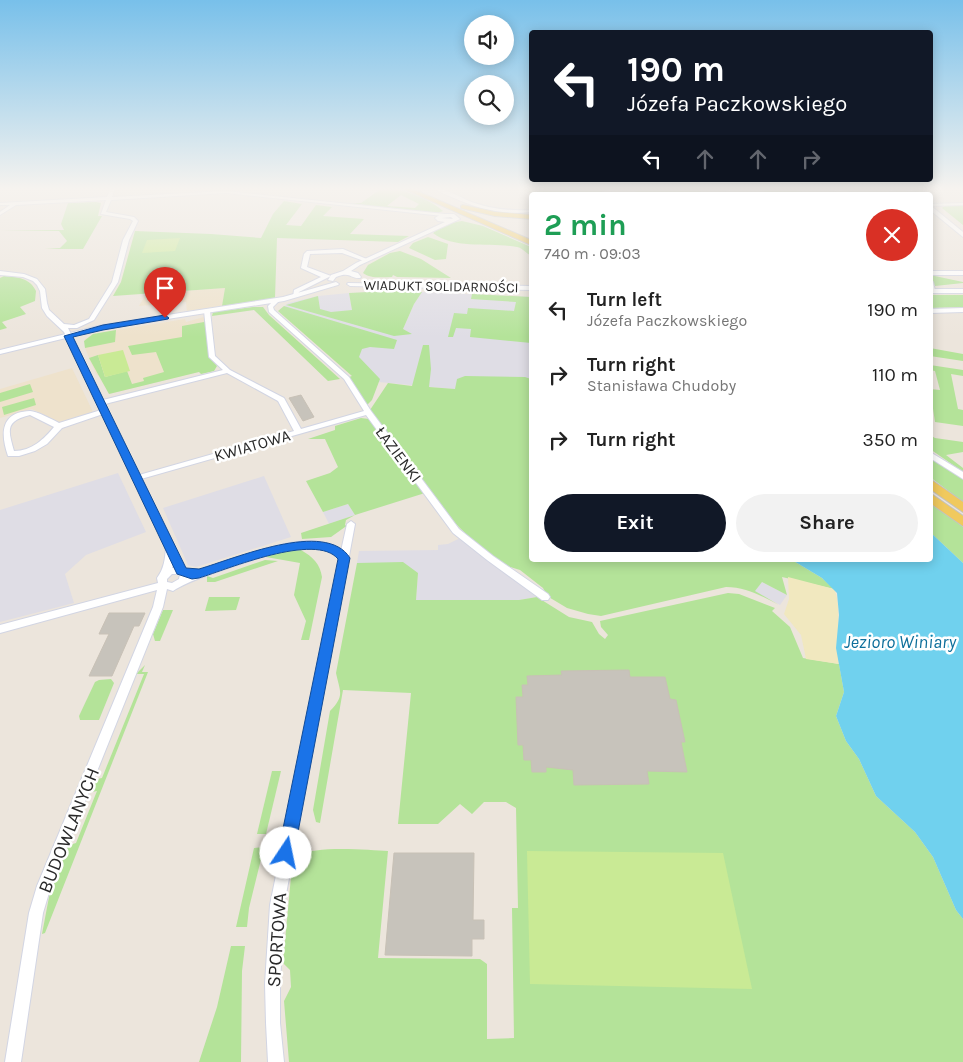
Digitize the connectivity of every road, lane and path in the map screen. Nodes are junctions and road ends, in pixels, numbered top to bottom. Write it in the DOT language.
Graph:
graph roads {
  1 [pos="127,238"];
  2 [pos="416,238"];
  3 [pos="381,254"];
  4 [pos="366,260"];
  5 [pos="0,273"];
  6 [pos="344,273"];
  7 [pos="933,273"];
  8 [pos="963,273"];
  9 [pos="357,276"];
  10 [pos="332,279"];
  11 [pos="390,282"];
  12 [pos="529,282"];
  13 [pos="350,284"];
  14 [pos="529,288"];
  15 [pos="933,291"];
  16 [pos="963,291"];
  17 [pos="297,296"];
  18 [pos="281,300"];
  19 [pos="963,310"];
  20 [pos="207,311"];
  21 [pos="933,311"];
  22 [pos="62,326"];
  23 [pos="69,336"];
  24 [pos="0,352"];
  25 [pos="228,371"];
  26 [pos="101,403"];
  27 [pos="104,411"];
  28 [pos="368,412"];
  29 [pos="59,426"];
  30 [pos="298,432"];
  31 [pos="933,456"];
  32 [pos="963,476"];
  33 [pos="136,478"];
  34 [pos="933,485"];
  35 [pos="933,499"];
  36 [pos="963,508"];
  37 [pos="963,522"];
  38 [pos="351,524"];
  39 [pos="170,548"];
  40 [pos="344,558"];
  41 [pos="182,572"];
  42 [pos="199,573"];
  43 [pos="164,579"];
  44 [pos="179,585"];
  45 [pos="142,591"];
  46 [pos="545,597"];
  47 [pos="158,607"];
  48 [pos="0,629"];
  49 [pos="13,1062"];
  50 [pos="276,1062"];
  1 -- 22 [label="street"];
  2 -- 3 [label="street"];
  3 -- 4 [label="street"];
  3 -- 9 [label="street"];
  4 -- 6 [label="street"];
  4 -- 10 [label="street"];
  5 -- 22 [label="street"];
  6 -- 9 [label="street, WIADUKT SOLIDARNOŚCI"];
  6 -- 10 [label="street"];
  7 -- 8 [label="street"];
  9 -- 11 [label="street, WIADUKT SOLIDARNOŚCI"];
  9 -- 13 [label="street"];
  10 -- 13 [label="street, WIADUKT SOLIDARNOŚCI"];
  10 -- 17 [label="street"];
  10 -- 17 [label="street"];
  11 -- 12 [label="street, WIADUKT SOLIDARNOŚCI"];
  11 -- 13 [label="street, WIADUKT SOLIDARNOŚCI"];
  11 -- 14 [label="street, WIADUKT SOLIDARNOŚCI"];
  11 -- 18 [label="street"];
  15 -- 16 [label="street"];
  17 -- 18 [label="street"];
  18 -- 20 [label="street"];
  18 -- 28 [label="street, ŁAZIENKI"];
  19 -- 21 [label="street"];
  20 -- 23 [label="street"];
  20 -- 25 [label="street"];
  22 -- 23 [label="street"];
  23 -- 24 [label="street"];
  23 -- 26 [label="street"];
  25 -- 26 [label="street"];
  25 -- 30 [label="street"];
  26 -- 27 [label="street"];
  27 -- 29 [label="street"];
  27 -- 33 [label="street"];
  28 -- 30 [label="street, KWIATOWA"];
  28 -- 46 [label="street, ŁAZIENKI"];
  29 -- 29 [label="street"];
  30 -- 33 [label="street, KWIATOWA"];
  31 -- 32 [label="street"];
  33 -- 39 [label="street"];
  34 -- 36 [label="main road"];
  35 -- 37 [label="main road"];
  38 -- 40 [label="street, SPORTOWA"];
  39 -- 41 [label="street"];
  39 -- 43 [label="street, BUDOWLANYCH"];
  40 -- 42 [label="street"];
  40 -- 50 [label="street, SPORTOWA"];
  41 -- 42 [label="street"];
  41 -- 43 [label="street"];
  41 -- 44 [label="street"];
  42 -- 44 [label="street"];
  43 -- 44 [label="street"];
  43 -- 45 [label="street"];
  43 -- 47 [label="street, BUDOWLANYCH"];
  44 -- 47 [label="street, BUDOWLANYCH"];
  45 -- 47 [label="street"];
  45 -- 48 [label="street"];
  47 -- 49 [label="street, BUDOWLANYCH"];
}
